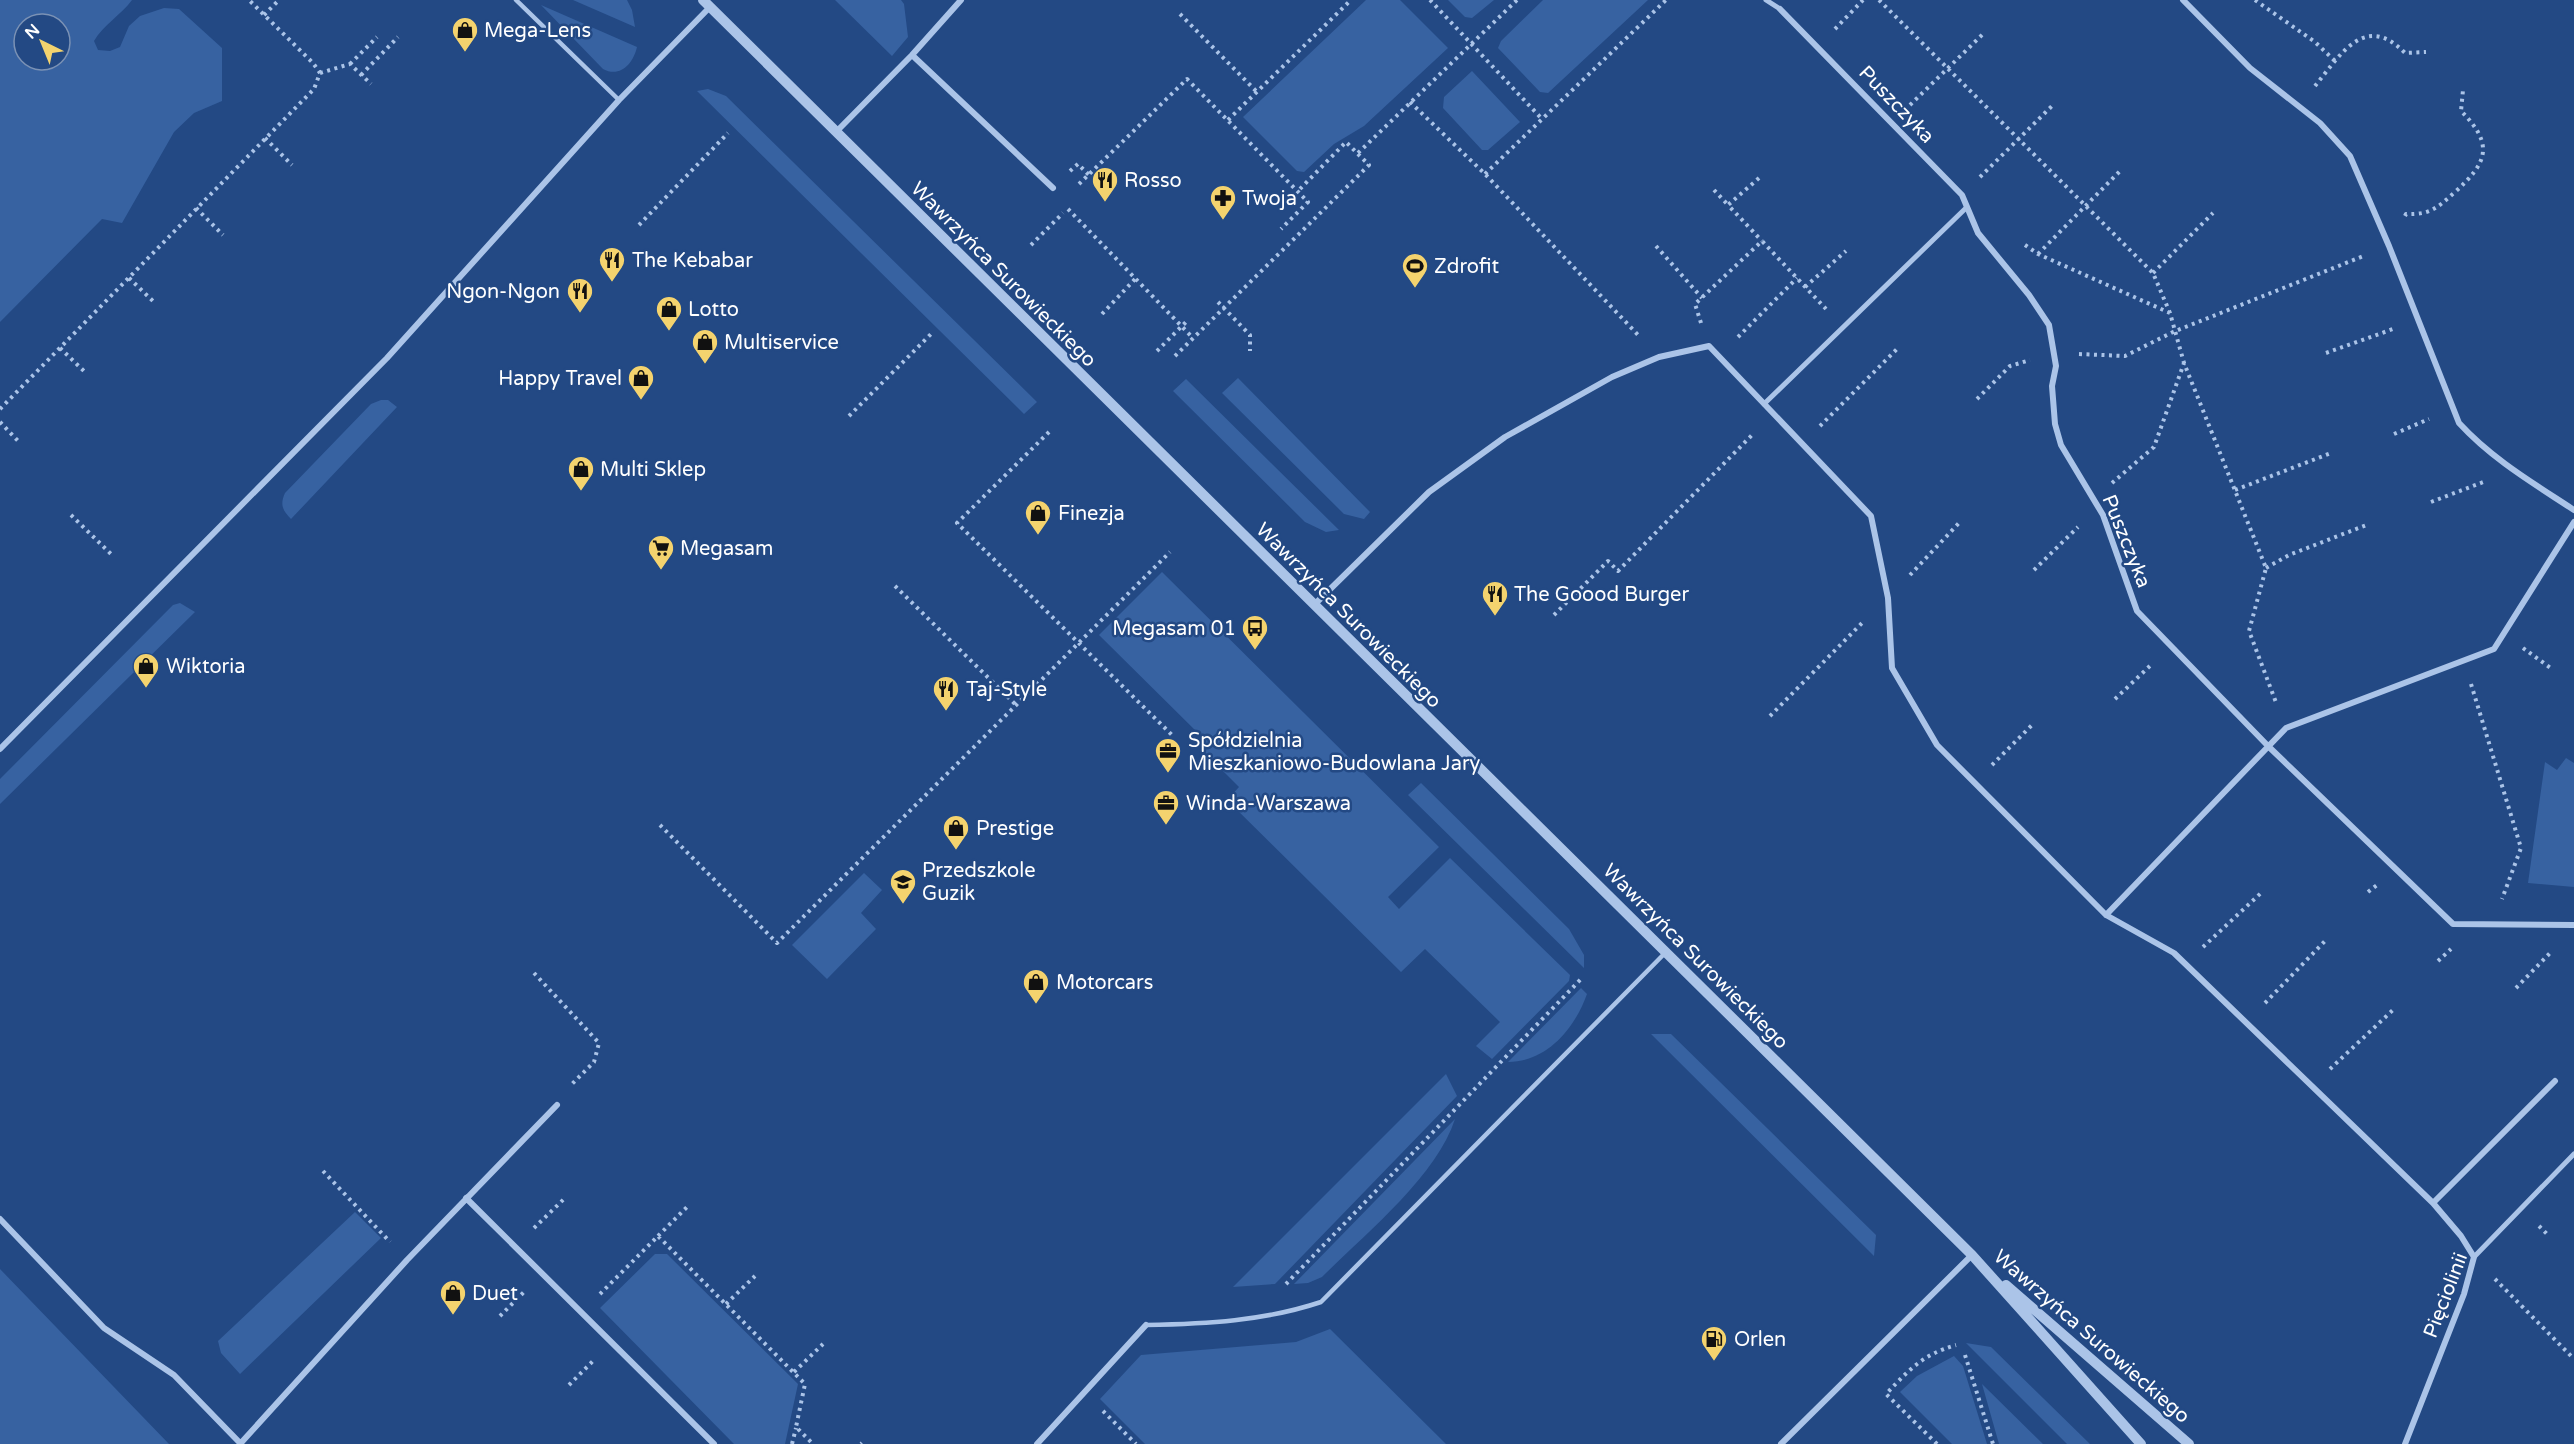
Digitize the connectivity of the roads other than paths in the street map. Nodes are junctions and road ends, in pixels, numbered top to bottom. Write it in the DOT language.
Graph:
graph roads {
  1 [pos="516,0"];
  2 [pos="961,0"];
  3 [pos="1766,0"];
  4 [pos="2183,0"];
  5 [pos="706,3"];
  6 [pos="1780,9"];
  7 [pos="912,55"];
  8 [pos="618,100"];
  9 [pos="836,132"];
  10 [pos="1053,188"];
  11 [pos="1967,207"];
  12 [pos="1764,404"];
  13 [pos="2574,510"];
  14 [pos="2574,522"];
  15 [pos="1314,605"];
  16 [pos="2269,747"];
  17 [pos="0,749"];
  18 [pos="2106,915"];
  19 [pos="2574,925"];
  20 [pos="1666,952"];
  21 [pos="2555,1081"];
  22 [pos="557,1105"];
  23 [pos="2574,1154"];
  24 [pos="466,1198"];
  25 [pos="2433,1203"];
  26 [pos="0,1219"];
  27 [pos="1972,1255"];
  28 [pos="2474,1257"];
  29 [pos="1146,1325"];
  30 [pos="241,1444"];
  31 [pos="714,1444"];
  32 [pos="1037,1444"];
  33 [pos="1781,1444"];
  34 [pos="2141,1444"];
  35 [pos="2189,1444"];
  36 [pos="2405,1444"];
  1 -- 8 [label="lane"];
  2 -- 7 [label="street"];
  3 -- 6 [label="street, Puszczyka"];
  4 -- 13 [label="street"];
  5 -- 8 [label="street"];
  5 -- 9 [label="street, Wawrzyńca Surowieckiego"];
  6 -- 11 [label="street, Puszczyka"];
  7 -- 9 [label="street"];
  7 -- 10 [label="street"];
  8 -- 17 [label="street"];
  9 -- 15 [label="street, Wawrzyńca Surowieckiego"];
  11 -- 12 [label="street"];
  11 -- 16 [label="street, Puszczyka"];
  12 -- 15 [label="street"];
  12 -- 18 [label="street"];
  14 -- 16 [label="street"];
  15 -- 20 [label="street, Wawrzyńca Surowieckiego"];
  16 -- 18 [label="street"];
  16 -- 19 [label="street, Puszczyka"];
  18 -- 25 [label="street"];
  20 -- 27 [label="street, Wawrzyńca Surowieckiego"];
  20 -- 29 [label="lane"];
  21 -- 25 [label="street"];
  22 -- 24 [label="street"];
  23 -- 28 [label="street, Pięciolinii"];
  24 -- 30 [label="street"];
  24 -- 31 [label="street"];
  25 -- 28 [label="street"];
  26 -- 30 [label="street"];
  27 -- 33 [label="street"];
  27 -- 34 [label="street, Wawrzyńca Surowieckiego"];
  27 -- 35 [label="street, Wawrzyńca Surowieckiego"];
  28 -- 36 [label="street, Pięciolinii"];
  29 -- 32 [label="street"];
}
